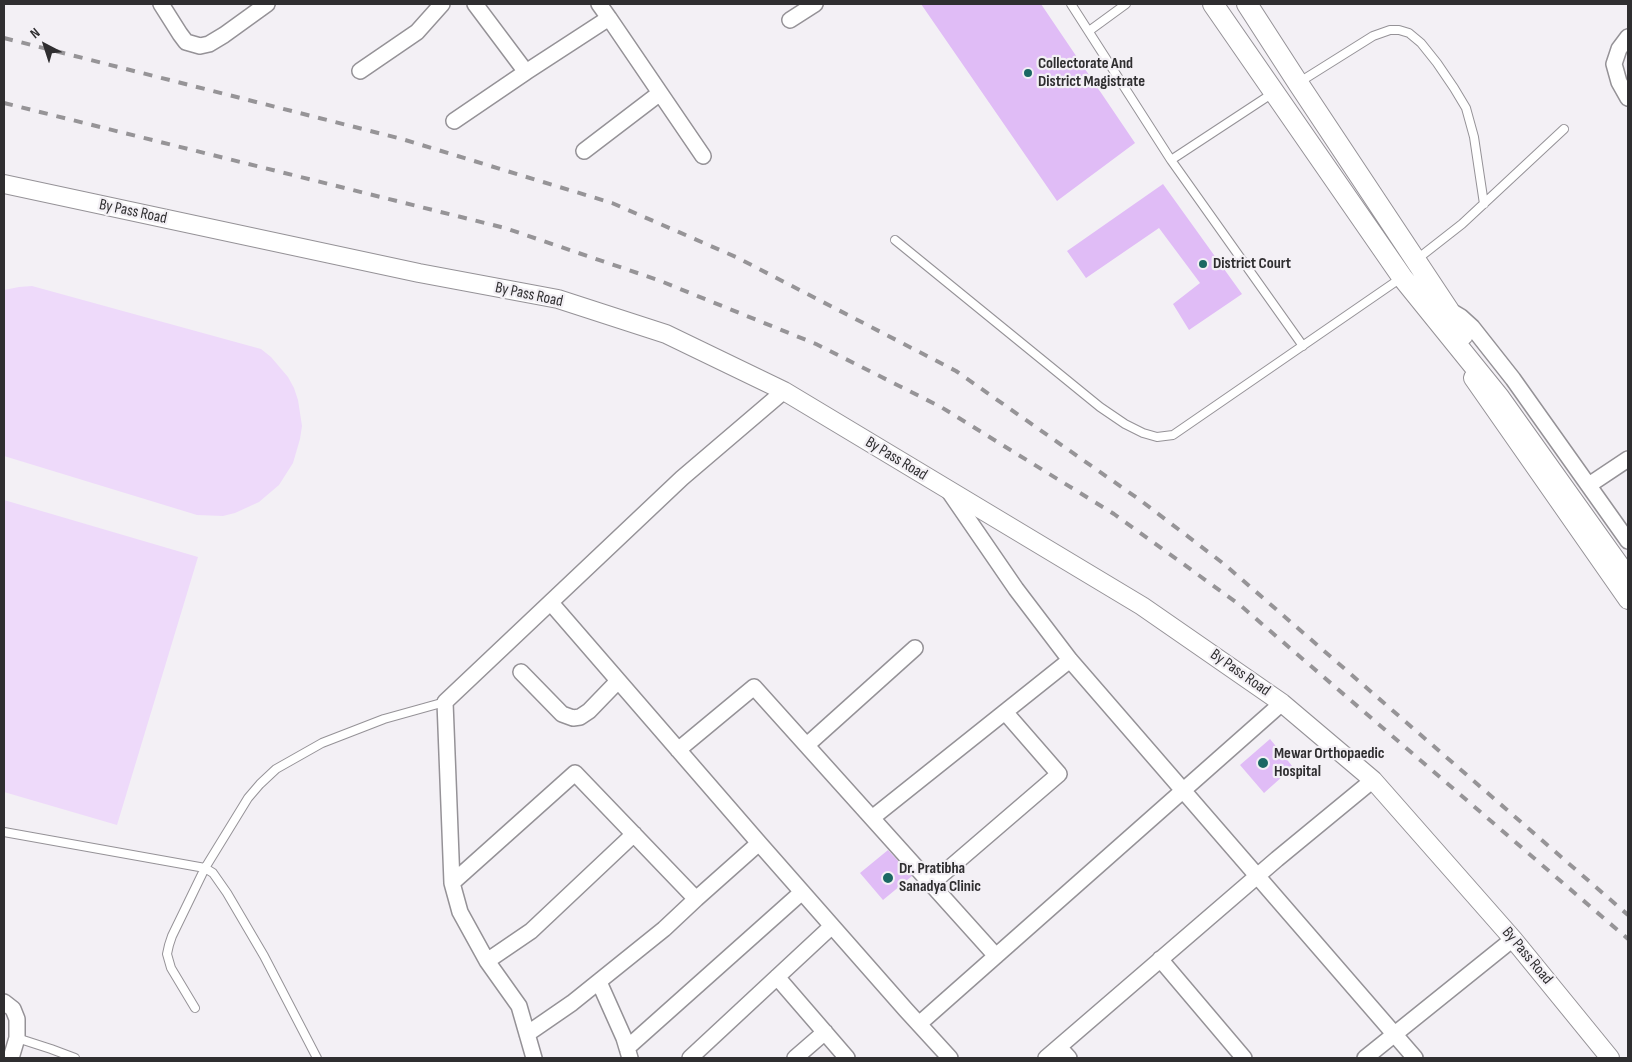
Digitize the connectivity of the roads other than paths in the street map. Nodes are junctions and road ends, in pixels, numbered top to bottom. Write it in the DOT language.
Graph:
graph roads {
  1 [pos="160,4"];
  2 [pos="267,4"];
  3 [pos="442,4"];
  4 [pos="475,4"];
  5 [pos="599,4"];
  6 [pos="815,4"];
  7 [pos="1071,4"];
  8 [pos="1126,4"];
  9 [pos="1212,4"];
  10 [pos="1247,4"];
  11 [pos="609,18"];
  12 [pos="790,20"];
  13 [pos="1089,31"];
  14 [pos="1628,36"];
  15 [pos="360,71"];
  16 [pos="526,72"];
  17 [pos="1298,83"];
  18 [pos="660,93"];
  19 [pos="1273,93"];
  20 [pos="1628,98"];
  21 [pos="454,121"];
  22 [pos="1564,129"];
  23 [pos="584,151"];
  24 [pos="704,156"];
  25 [pos="1171,160"];
  26 [pos="4,184"];
  27 [pos="1368,188"];
  28 [pos="1350,202"];
  29 [pos="1484,204"];
  30 [pos="895,240"];
  31 [pos="1415,260"];
  32 [pos="1402,277"];
  33 [pos="1446,308"];
  34 [pos="1452,338"];
  35 [pos="1303,346"];
  36 [pos="784,391"];
  37 [pos="1499,397"];
  38 [pos="1628,459"];
  39 [pos="1589,485"];
  40 [pos="948,490"];
  41 [pos="1628,540"];
  42 [pos="1628,578"];
  43 [pos="1628,600"];
  44 [pos="551,603"];
  45 [pos="915,648"];
  46 [pos="1070,660"];
  47 [pos="520,672"];
  48 [pos="618,681"];
  49 [pos="445,702"];
  50 [pos="1282,703"];
  51 [pos="1005,712"];
  52 [pos="807,745"];
  53 [pos="678,750"];
  54 [pos="1373,780"];
  55 [pos="1183,790"];
  56 [pos="872,818"];
  57 [pos="4,832"];
  58 [pos="634,834"];
  59 [pos="758,843"];
  60 [pos="205,868"];
  61 [pos="1258,875"];
  62 [pos="452,883"];
  63 [pos="931,884"];
  64 [pos="802,892"];
  65 [pos="696,898"];
  66 [pos="832,926"];
  67 [pos="1513,939"];
  68 [pos="996,956"];
  69 [pos="487,960"];
  70 [pos="1160,960"];
  71 [pos="777,977"];
  72 [pos="599,982"];
  73 [pos="4,1002"];
  74 [pos="195,1008"];
  75 [pos="919,1024"];
  76 [pos="825,1032"];
  77 [pos="527,1034"];
  78 [pos="1394,1034"];
  79 [pos="17,1038"];
  80 [pos="1064,1052"];
  81 [pos="629,1053"];
  82 [pos="11,1058"];
  83 [pos="75,1058"];
  84 [pos="317,1058"];
  85 [pos="534,1058"];
  86 [pos="690,1058"];
  87 [pos="795,1058"];
  88 [pos="847,1058"];
  89 [pos="950,1058"];
  90 [pos="1046,1058"];
  91 [pos="1244,1058"];
  92 [pos="1365,1058"];
  93 [pos="1415,1058"];
  94 [pos="1610,1058"];
  1 -- 2 [label="street"];
  3 -- 15 [label="street"];
  4 -- 16 [label="street"];
  5 -- 11 [label="street"];
  6 -- 12 [label="street"];
  7 -- 13 [label="lane"];
  8 -- 13 [label="lane"];
  9 -- 19 [label="main road"];
  10 -- 17 [label="main road"];
  11 -- 16 [label="street"];
  11 -- 18 [label="street"];
  13 -- 25 [label="lane"];
  14 -- 20 [label="street"];
  16 -- 21 [label="street"];
  17 -- 27 [label="main road"];
  17 -- 29 [label="lane"];
  18 -- 23 [label="street"];
  18 -- 24 [label="street"];
  19 -- 25 [label="lane"];
  19 -- 28 [label="main road"];
  22 -- 29 [label="lane"];
  25 -- 35 [label="lane"];
  26 -- 36 [label="street, By Pass Road"];
  27 -- 28 [label="main road"];
  27 -- 31 [label="main road"];
  28 -- 32 [label="main road"];
  29 -- 31 [label="lane"];
  30 -- 35 [label="lane"];
  31 -- 33 [label="main road"];
  32 -- 34 [label="main road"];
  32 -- 35 [label="lane"];
  33 -- 37 [label="main road"];
  33 -- 39 [label="street"];
  34 -- 37 [label="main road"];
  34 -- 43 [label="street"];
  36 -- 40 [label="street, By Pass Road"];
  36 -- 44 [label="street"];
  37 -- 42 [label="main road"];
  38 -- 39 [label="street"];
  39 -- 41 [label="street"];
  40 -- 46 [label="street"];
  40 -- 50 [label="street, By Pass Road"];
  44 -- 48 [label="street"];
  44 -- 49 [label="street"];
  45 -- 52 [label="street"];
  46 -- 51 [label="street"];
  46 -- 55 [label="street"];
  47 -- 48 [label="street"];
  48 -- 53 [label="street"];
  49 -- 60 [label="lane"];
  49 -- 62 [label="street"];
  50 -- 54 [label="street, By Pass Road"];
  50 -- 55 [label="street"];
  51 -- 56 [label="street"];
  51 -- 63 [label="street"];
  52 -- 53 [label="street"];
  52 -- 56 [label="street"];
  53 -- 59 [label="street"];
  54 -- 61 [label="street"];
  54 -- 67 [label="street, By Pass Road"];
  55 -- 61 [label="street"];
  55 -- 68 [label="street"];
  56 -- 63 [label="street"];
  57 -- 60 [label="lane"];
  58 -- 62 [label="street"];
  58 -- 65 [label="street"];
  58 -- 69 [label="street"];
  59 -- 64 [label="street"];
  59 -- 65 [label="street"];
  60 -- 74 [label="lane"];
  60 -- 84 [label="lane"];
  61 -- 70 [label="street"];
  61 -- 78 [label="street"];
  62 -- 69 [label="street"];
  63 -- 68 [label="street"];
  64 -- 66 [label="street"];
  64 -- 81 [label="street"];
  65 -- 72 [label="street"];
  66 -- 71 [label="street"];
  66 -- 75 [label="street"];
  67 -- 78 [label="street"];
  67 -- 94 [label="street, By Pass Road"];
  68 -- 75 [label="street"];
  69 -- 77 [label="street"];
  70 -- 80 [label="street"];
  70 -- 91 [label="street"];
  71 -- 76 [label="street"];
  71 -- 86 [label="street"];
  72 -- 77 [label="street"];
  72 -- 81 [label="street"];
  73 -- 79 [label="street"];
  75 -- 89 [label="street"];
  76 -- 87 [label="street"];
  76 -- 88 [label="street"];
  77 -- 85 [label="street"];
  78 -- 92 [label="street"];
  78 -- 93 [label="street"];
  79 -- 82 [label="street"];
  79 -- 83 [label="lane"];
  80 -- 90 [label="street"];
}
